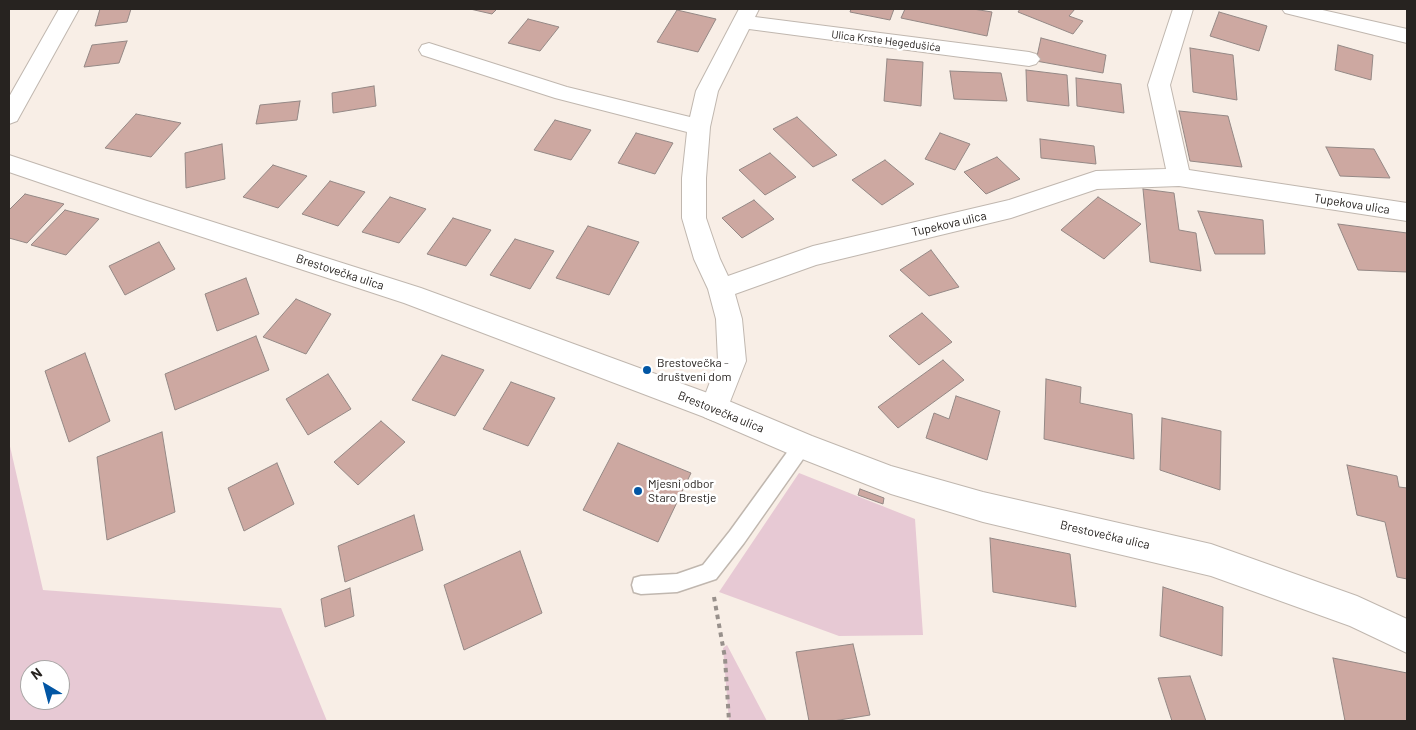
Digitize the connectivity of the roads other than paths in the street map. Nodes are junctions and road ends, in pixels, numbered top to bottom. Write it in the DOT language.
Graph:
graph roads {
  1 [pos="70,9"];
  2 [pos="1183,9"];
  3 [pos="1292,9"];
  4 [pos="746,15"];
  5 [pos="1407,36"];
  6 [pos="429,50"];
  7 [pos="1030,59"];
  8 [pos="9,116"];
  9 [pos="699,127"];
  10 [pos="9,163"];
  11 [pos="1179,177"];
  12 [pos="1407,212"];
  13 [pos="721,290"];
  14 [pos="714,408"];
  15 [pos="802,446"];
  16 [pos="641,585"];
  17 [pos="1407,636"];
  1 -- 8 [label="street"];
  2 -- 11 [label="street"];
  3 -- 5 [label="street"];
  4 -- 7 [label="street, Ulica Krste Hegedušića"];
  4 -- 9 [label="street, Ulica Krste Hegedušića"];
  6 -- 9 [label="street"];
  9 -- 13 [label="street, Ulica Krste Hegedušića"];
  10 -- 14 [label="street, Brestovečka ulica"];
  11 -- 12 [label="street, Tupekova ulica"];
  11 -- 13 [label="street, Tupekova ulica"];
  13 -- 14 [label="street, Ulica Krste Hegedušića"];
  14 -- 15 [label="street, Brestovečka ulica"];
  15 -- 16 [label="lane"];
  15 -- 17 [label="street, Brestovečka ulica"];
}
